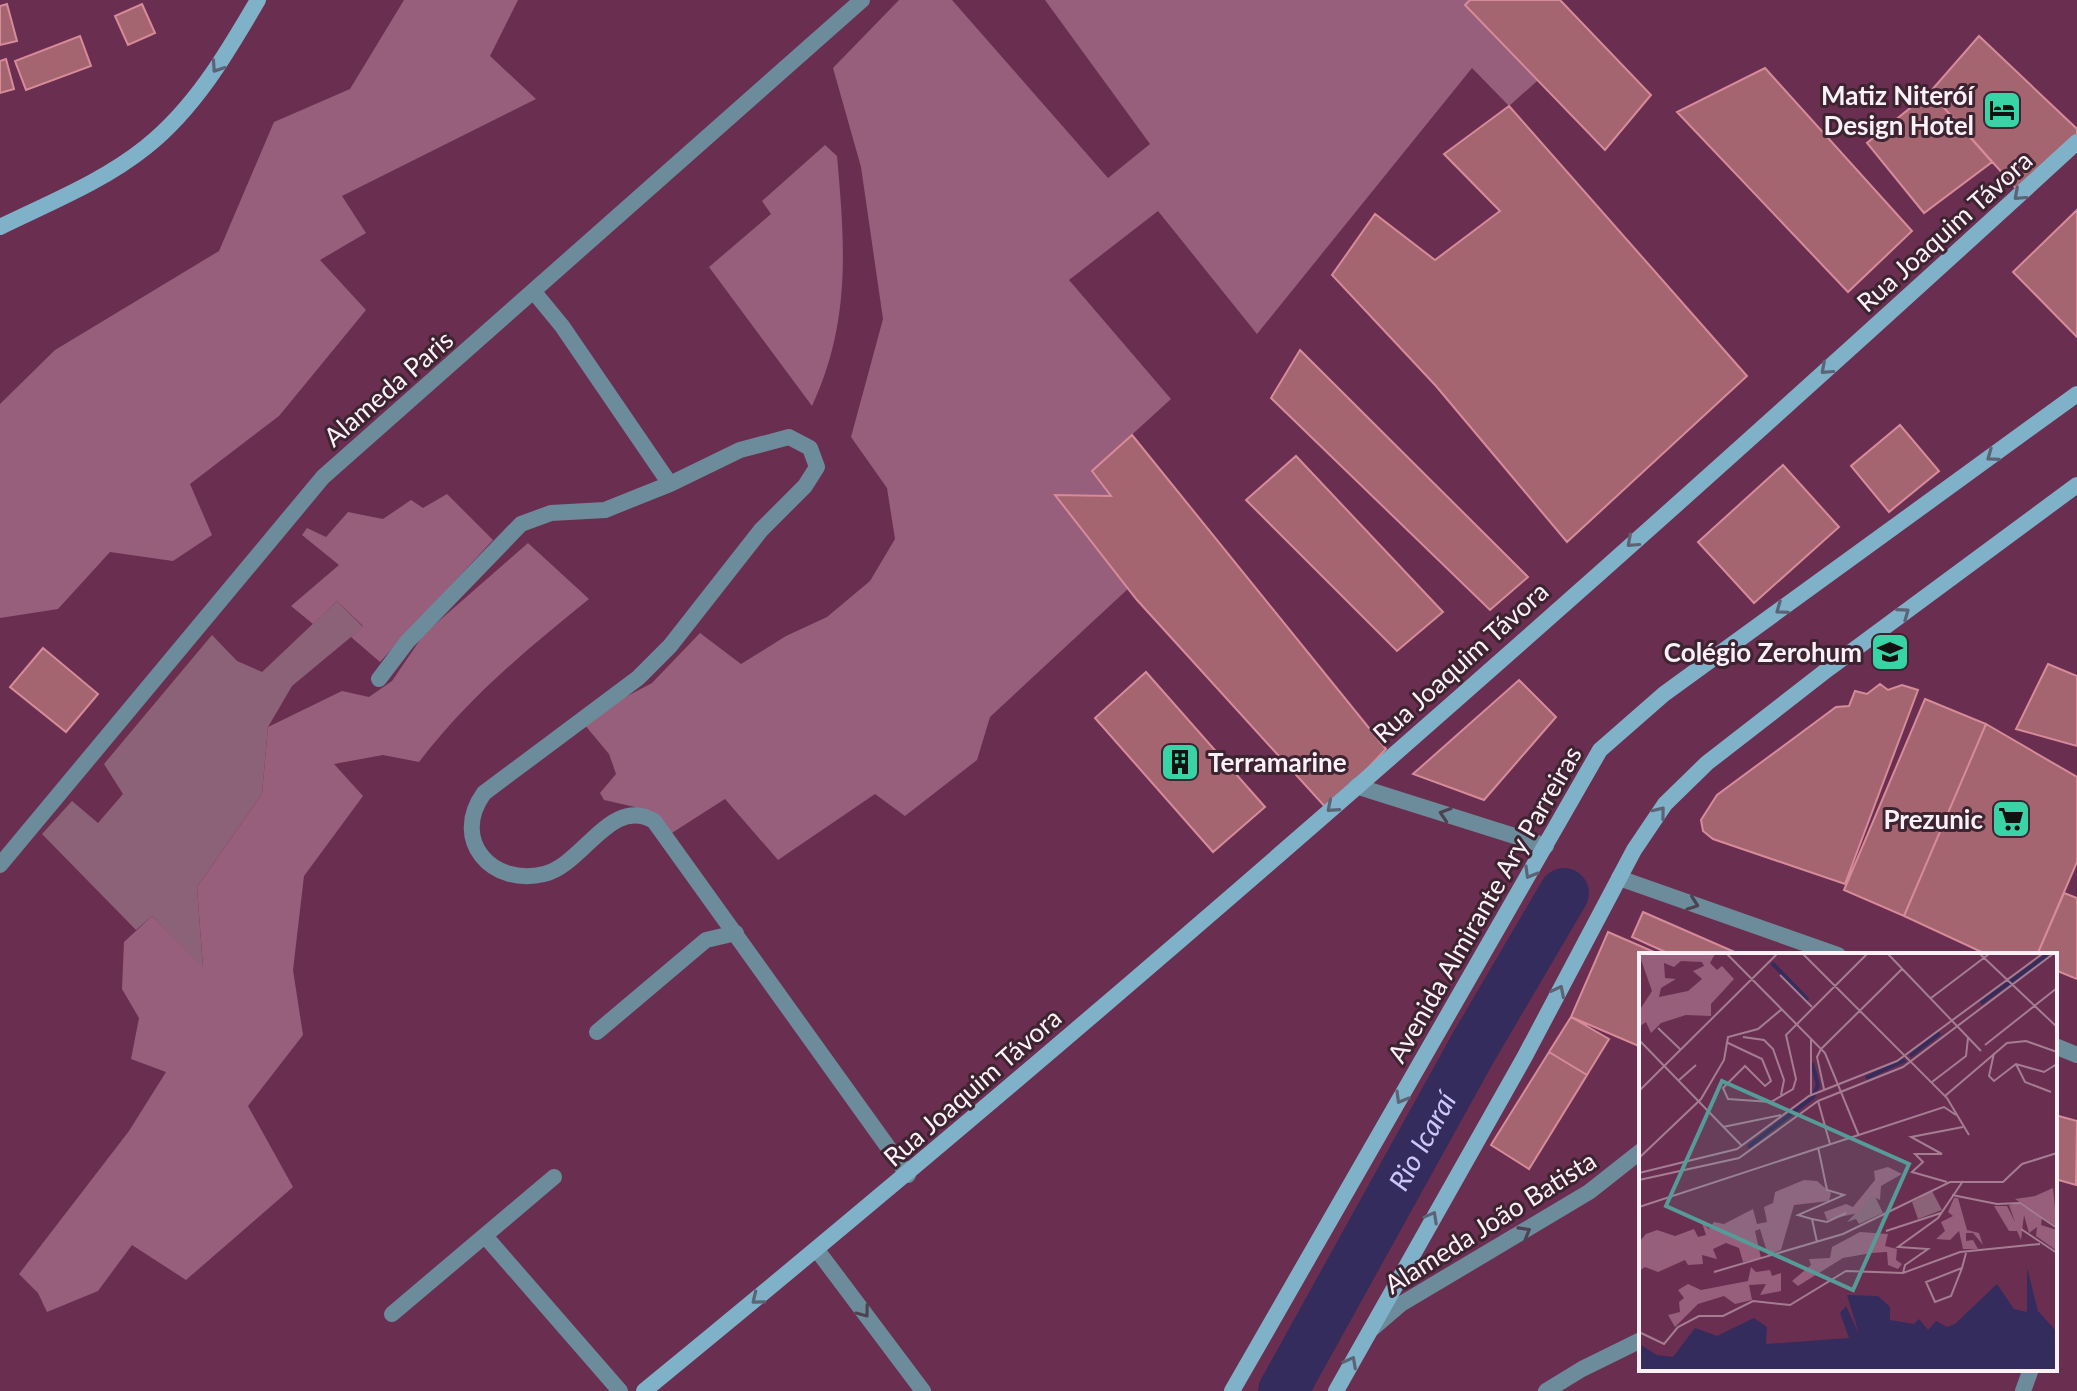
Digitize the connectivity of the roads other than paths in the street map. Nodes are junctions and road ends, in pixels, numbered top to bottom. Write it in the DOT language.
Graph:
graph roads {
  1 [pos="258,0"];
  2 [pos="862,0"];
  3 [pos="844,6"];
  4 [pos="2077,142"];
  5 [pos="0,227"];
  6 [pos="534,292"];
  7 [pos="2077,394"];
  8 [pos="670,484"];
  9 [pos="2077,485"];
  10 [pos="379,679"];
  11 [pos="1356,786"];
  12 [pos="1546,846"];
  13 [pos="0,865"];
  14 [pos="1619,878"];
  15 [pos="736,933"];
  16 [pos="1832,953"];
  17 [pos="597,1032"];
  18 [pos="2057,1047"];
  19 [pos="2077,1055"];
  20 [pos="1639,1153"];
  21 [pos="908,1175"];
  22 [pos="554,1177"];
  23 [pos="485,1236"];
  24 [pos="817,1250"];
  25 [pos="392,1314"];
  26 [pos="1366,1334"];
  27 [pos="1639,1341"];
  28 [pos="2030,1371"];
  29 [pos="620,1391"];
  30 [pos="644,1391"];
  31 [pos="923,1391"];
  32 [pos="1232,1391"];
  33 [pos="1336,1391"];
  34 [pos="1546,1391"];
  35 [pos="2023,1391"];
  1 -- 5 [label="main road, one-way"];
  2 -- 3 [label="street, Alameda Paris"];
  3 -- 6 [label="street, Alameda Paris"];
  4 -- 11 [label="main road, Rua Joaquim Távora, one-way"];
  6 -- 8 [label="street"];
  6 -- 13 [label="street, Alameda Paris"];
  7 -- 12 [label="main road, Avenida Almirante Ary Parreiras, one-way"];
  8 -- 10 [label="street"];
  8 -- 15 [label="street"];
  14 -- 9 [label="main road, one-way"];
  12 -- 11 [label="street, one-way"];
  11 -- 21 [label="main road, Rua Joaquim Távora, one-way"];
  12 -- 32 [label="main road, Avenida Almirante Ary Parreiras, one-way"];
  14 -- 16 [label="street, one-way"];
  26 -- 14 [label="main road, one-way"];
  15 -- 17 [label="street"];
  15 -- 21 [label="street"];
  18 -- 19 [label="street"];
  26 -- 20 [label="street, Alameda João Batista, one-way"];
  21 -- 24 [label="main road, Rua Joaquim Távora"];
  22 -- 23 [label="street"];
  23 -- 25 [label="street"];
  23 -- 29 [label="street"];
  24 -- 30 [label="main road, Rua Joaquim Távora, one-way"];
  24 -- 31 [label="street, one-way"];
  33 -- 26 [label="main road, one-way"];
  27 -- 34 [label="street"];
  28 -- 35 [label="street"];
}
